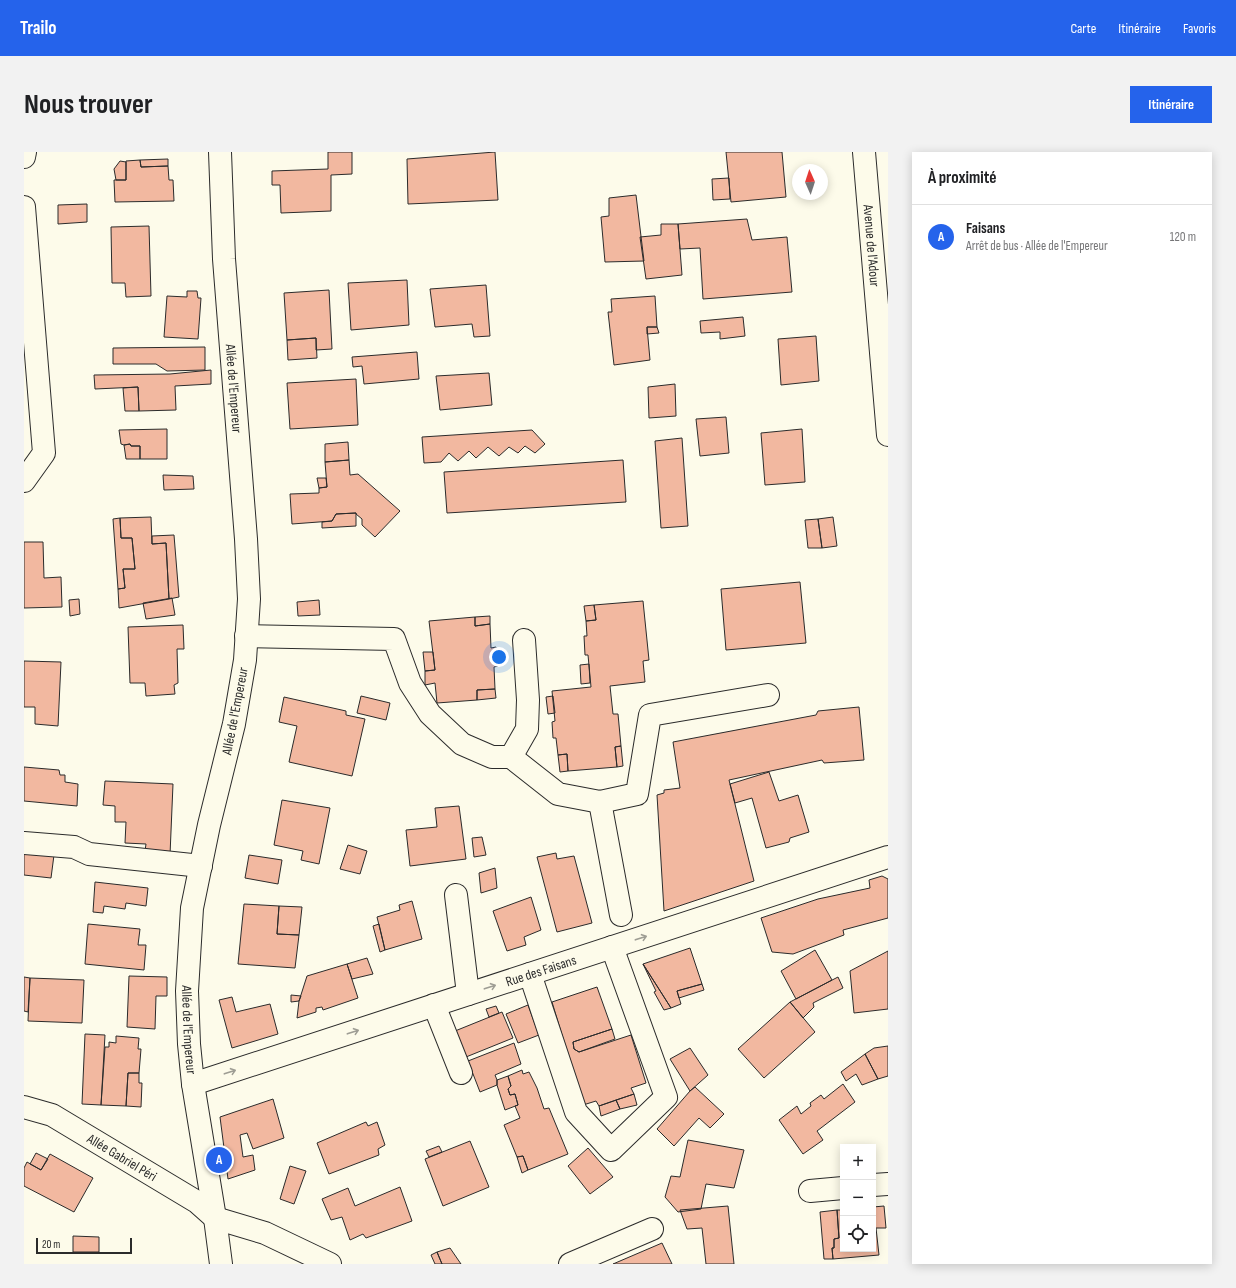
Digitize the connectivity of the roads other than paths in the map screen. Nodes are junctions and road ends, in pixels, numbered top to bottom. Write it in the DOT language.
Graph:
graph roads {
  1 [pos="25,152"];
  2 [pos="220,152"];
  3 [pos="864,152"];
  4 [pos="24,157"];
  5 [pos="24,207"];
  6 [pos="887,399"];
  7 [pos="888,435"];
  8 [pos="24,481"];
  9 [pos="246,636"];
  10 [pos="524,640"];
  11 [pos="768,695"];
  12 [pos="512,757"];
  13 [pos="600,802"];
  14 [pos="24,842"];
  15 [pos="888,857"];
  16 [pos="201,866"];
  17 [pos="456,895"];
  18 [pos="621,915"];
  19 [pos="612,947"];
  20 [pos="530,974"];
  21 [pos="468,994"];
  22 [pos="434,1005"];
  23 [pos="461,1074"];
  24 [pos="193,1084"];
  25 [pos="24,1107"];
  26 [pos="888,1184"];
  27 [pos="876,1185"];
  28 [pos="840,1188"];
  29 [pos="810,1191"];
  30 [pos="215,1218"];
  31 [pos="652,1229"];
  32 [pos="221,1264"];
  33 [pos="330,1264"];
  34 [pos="570,1264"];
  1 -- 4 [label="street"];
  2 -- 9 [label="street, Allée de l'Empereur"];
  3 -- 6 [label="street, Avenue de l'Adour"];
  5 -- 8 [label="street"];
  6 -- 7 [label="street, Avenue de l'Adour"];
  9 -- 12 [label="street"];
  9 -- 16 [label="street, Allée de l'Empereur"];
  10 -- 12 [label="street"];
  11 -- 13 [label="street"];
  12 -- 13 [label="street"];
  13 -- 18 [label="street"];
  14 -- 16 [label="street"];
  19 -- 15 [label="street, Rue des Faisans, one-way"];
  16 -- 24 [label="street, Allée de l'Empereur"];
  17 -- 21 [label="street"];
  19 -- 20 [label="street, Rue des Faisans"];
  19 -- 20 [label="street"];
  21 -- 20 [label="street, Rue des Faisans, one-way"];
  21 -- 22 [label="street, Rue des Faisans"];
  22 -- 23 [label="street"];
  24 -- 22 [label="street, Rue des Faisans, one-way"];
  24 -- 30 [label="street, Allée de l'Empereur"];
  25 -- 30 [label="street, Allée Gabriel Péri"];
  26 -- 27 [label="street"];
  28 -- 29 [label="street"];
  30 -- 32 [label="street, Allée de l'Empereur"];
  30 -- 33 [label="street"];
  31 -- 34 [label="street"];
}
